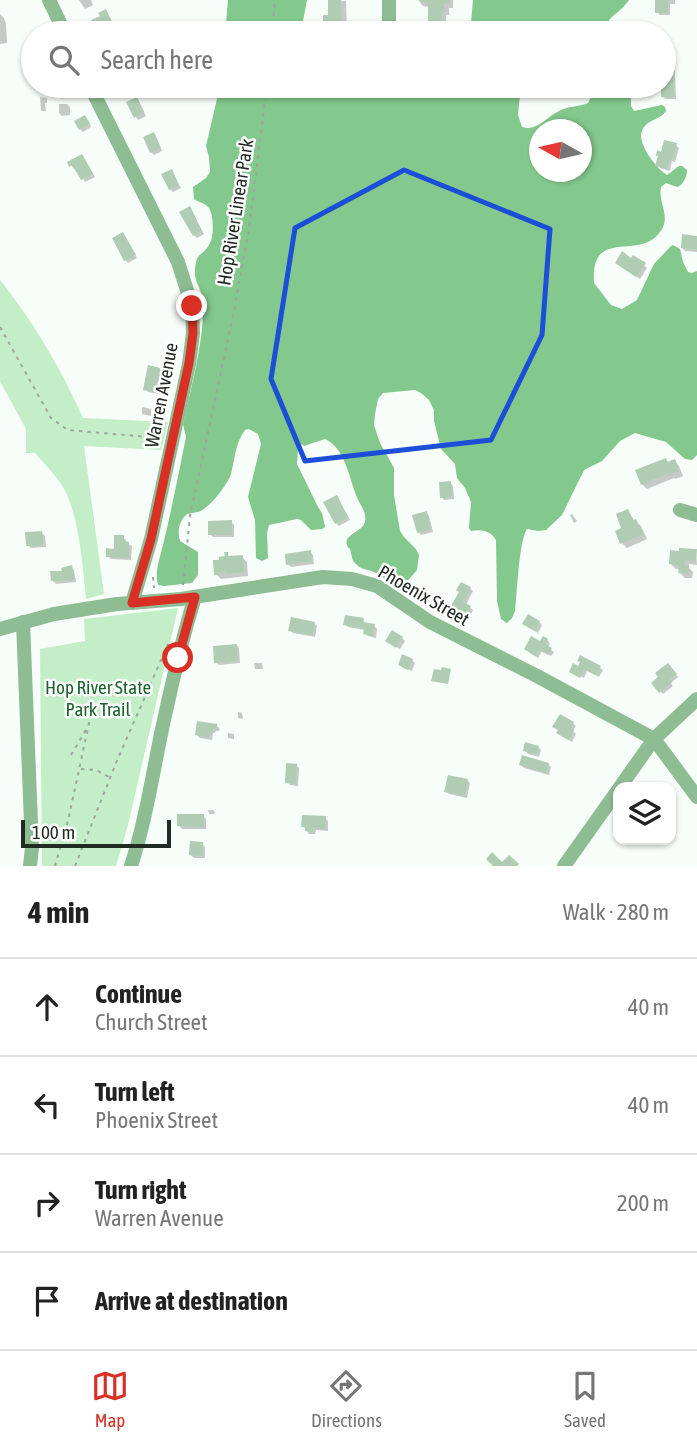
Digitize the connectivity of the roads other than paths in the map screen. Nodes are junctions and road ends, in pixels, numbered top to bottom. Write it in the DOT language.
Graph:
graph roads {
  1 [pos="49,0"];
  2 [pos="389,0"];
  3 [pos="59,21"];
  4 [pos="389,21"];
  5 [pos="96,98"];
  6 [pos="680,510"];
  7 [pos="697,515"];
  8 [pos="189,593"];
  9 [pos="132,603"];
  10 [pos="23,622"];
  11 [pos="0,629"];
  12 [pos="697,699"];
  13 [pos="654,739"];
  14 [pos="624,782"];
  15 [pos="613,797"];
  16 [pos="697,797"];
  17 [pos="30,866"];
  18 [pos="131,866"];
  19 [pos="564,866"];
  1 -- 3 [label="street"];
  2 -- 4 [label="street"];
  5 -- 9 [label="street, Warren Avenue"];
  6 -- 7 [label="street"];
  8 -- 9 [label="street, Phoenix Street"];
  8 -- 13 [label="street, Phoenix Street"];
  8 -- 18 [label="street"];
  9 -- 10 [label="street, Phoenix Street"];
  10 -- 11 [label="street, Phoenix Street"];
  10 -- 17 [label="street"];
  12 -- 13 [label="street"];
  13 -- 14 [label="street"];
  13 -- 16 [label="street, Phoenix Street"];
  15 -- 19 [label="street"];
}
